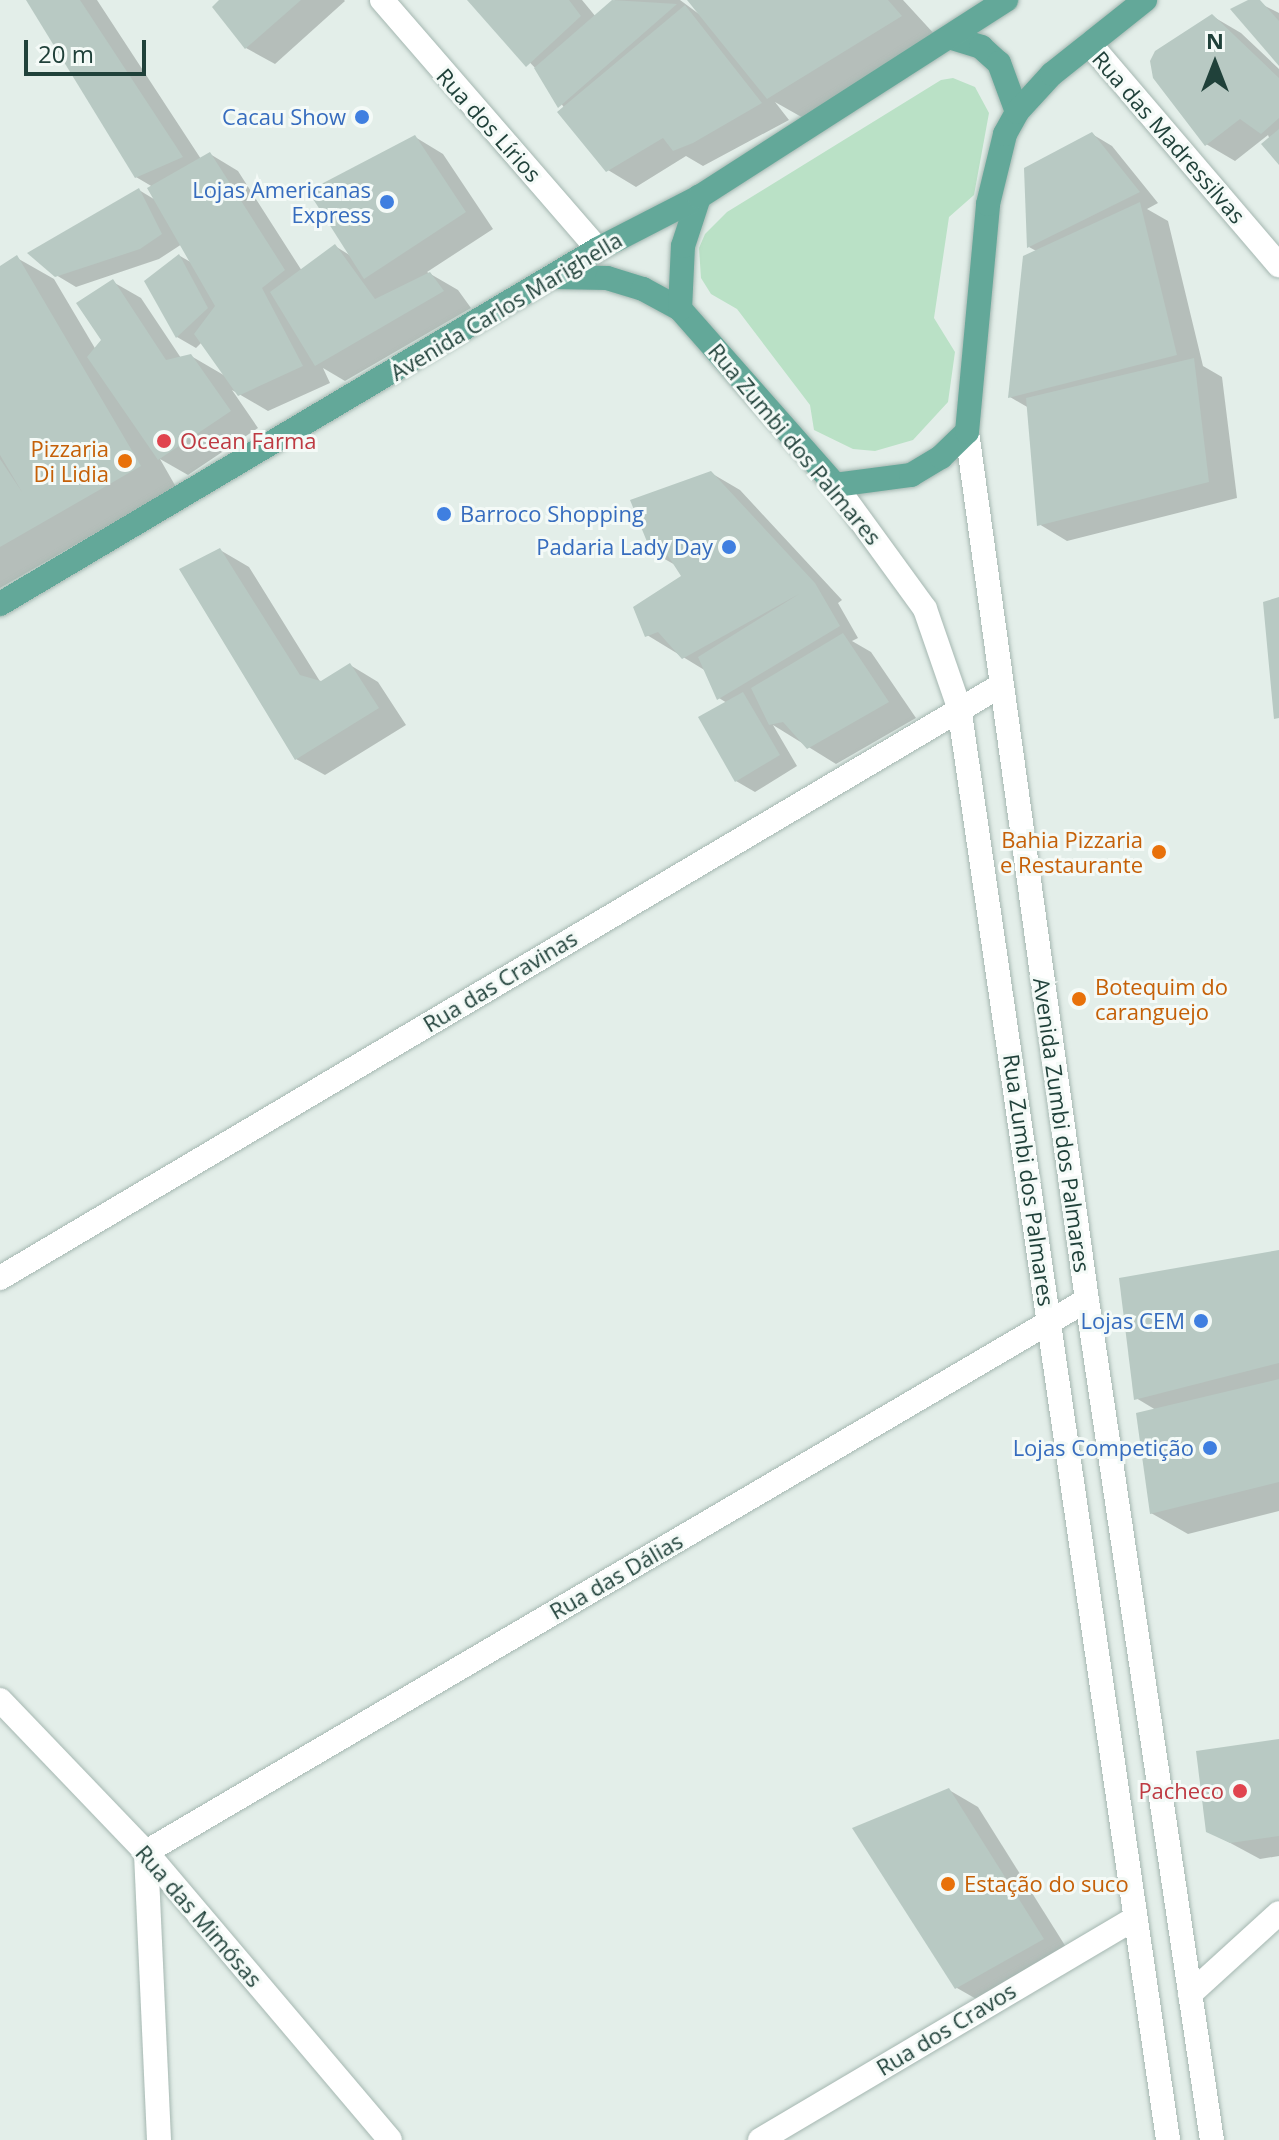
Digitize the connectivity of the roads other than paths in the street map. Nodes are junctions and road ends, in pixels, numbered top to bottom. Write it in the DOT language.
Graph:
graph roads {
  1 [pos="382,0"];
  2 [pos="1006,0"];
  3 [pos="1145,0"];
  4 [pos="949,37"];
  5 [pos="1090,44"];
  6 [pos="1017,112"];
  7 [pos="699,197"];
  8 [pos="598,249"];
  9 [pos="1279,265"];
  10 [pos="555,277"];
  11 [pos="680,309"];
  12 [pos="967,432"];
  13 [pos="835,485"];
  14 [pos="0,604"];
  15 [pos="1000,686"];
  16 [pos="959,707"];
  17 [pos="0,1278"];
  18 [pos="1087,1300"];
  19 [pos="1049,1323"];
  20 [pos="0,1700"];
  21 [pos="146,1852"];
  22 [pos="1279,1913"];
  23 [pos="1133,1919"];
  24 [pos="1190,1994"];
  25 [pos="159,2140"];
  26 [pos="390,2140"];
  27 [pos="760,2140"];
  28 [pos="1168,2140"];
  29 [pos="1212,2140"];
  1 -- 8 [label="street, Rua dos Lírios"];
  2 -- 4 [label="main road, Avenida Carlos Marighella"];
  3 -- 5 [label="main road"];
  4 -- 6 [label="main road"];
  4 -- 7 [label="main road, Avenida Carlos Marighella"];
  5 -- 6 [label="main road"];
  5 -- 9 [label="street, Rua das Madressilvas"];
  6 -- 12 [label="main road, Avenida Zumbi dos Palmares"];
  7 -- 8 [label="main road, Avenida Carlos Marighella"];
  7 -- 11 [label="main road"];
  8 -- 10 [label="main road, Avenida Carlos Marighella"];
  10 -- 11 [label="main road"];
  10 -- 14 [label="main road, Avenida Carlos Marighella"];
  11 -- 13 [label="main road, Rua Zumbi dos Palmares"];
  12 -- 13 [label="main road"];
  12 -- 15 [label="street, Avenida Zumbi dos Palmares"];
  13 -- 16 [label="street, Rua Zumbi dos Palmares"];
  15 -- 16 [label="street, Rua das Cravinas"];
  15 -- 18 [label="street, Avenida Zumbi dos Palmares"];
  16 -- 17 [label="street, Rua das Cravinas"];
  16 -- 19 [label="street, Rua Zumbi dos Palmares"];
  18 -- 19 [label="street, Rua das Dálias"];
  18 -- 24 [label="street, Avenida Zumbi dos Palmares"];
  19 -- 21 [label="street, Rua das Dálias"];
  19 -- 23 [label="street, Rua Zumbi dos Palmares"];
  20 -- 21 [label="street, Rua das Mimósas"];
  21 -- 25 [label="street"];
  21 -- 26 [label="street, Rua das Mimósas"];
  22 -- 24 [label="street"];
  23 -- 27 [label="street, Rua dos Cravos"];
  23 -- 28 [label="street, Rua Zumbi dos Palmares"];
  24 -- 29 [label="street, Avenida Zumbi dos Palmares"];
}
